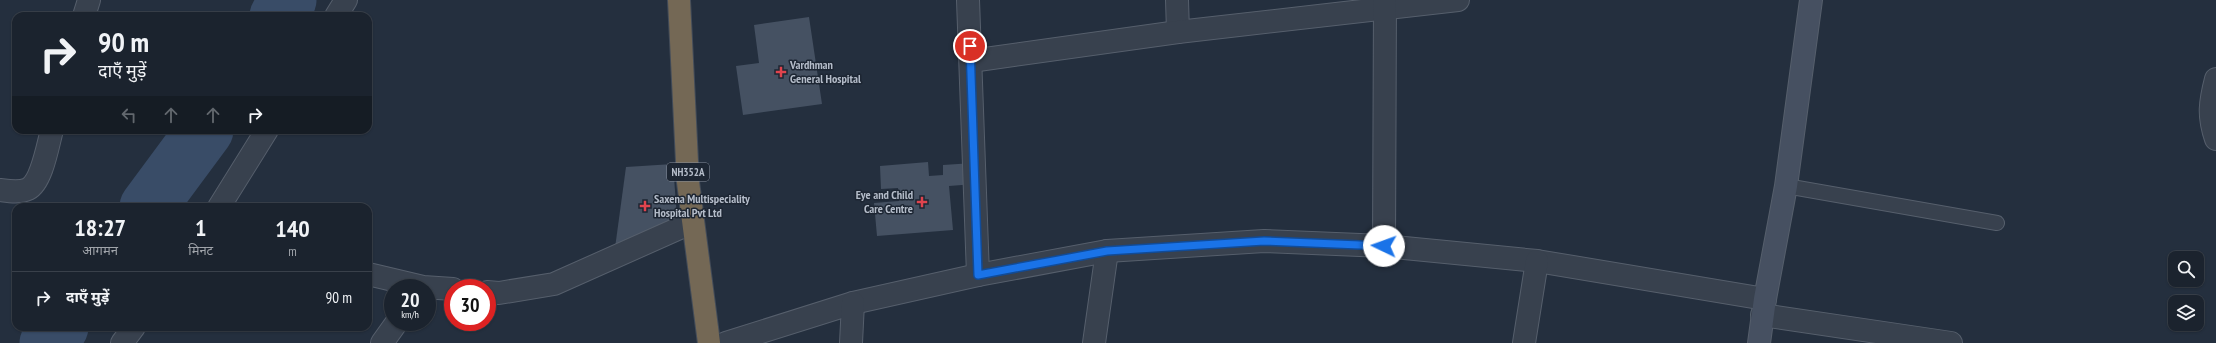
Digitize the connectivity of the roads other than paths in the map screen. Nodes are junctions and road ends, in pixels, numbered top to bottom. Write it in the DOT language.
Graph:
graph roads {
  1 [pos="89,0"];
  2 [pos="346,0"];
  3 [pos="679,0"];
  4 [pos="968,0"];
  5 [pos="1177,0"];
  6 [pos="1458,0"];
  7 [pos="1811,0"];
  8 [pos="1385,4"];
  9 [pos="85,12"];
  10 [pos="338,12"];
  11 [pos="1178,32"];
  12 [pos="971,62"];
  13 [pos="2216,79"];
  14 [pos="51,134"];
  15 [pos="264,134"];
  16 [pos="2216,139"];
  17 [pos="1786,186"];
  18 [pos="0,190"];
  19 [pos="221,203"];
  20 [pos="693,222"];
  21 [pos="1996,223"];
  22 [pos="1384,246"];
  23 [pos="1107,251"];
  24 [pos="1537,262"];
  25 [pos="372,275"];
  26 [pos="978,275"];
  27 [pos="389,279"];
  28 [pos="496,293"];
  29 [pos="853,303"];
  30 [pos="1764,307"];
  31 [pos="131,331"];
  32 [pos="391,331"];
  33 [pos="122,343"];
  34 [pos="382,343"];
  35 [pos="709,343"];
  36 [pos="726,343"];
  37 [pos="851,343"];
  38 [pos="1094,343"];
  39 [pos="1524,343"];
  40 [pos="1759,343"];
  41 [pos="1951,343"];
  1 -- 9 [label="street"];
  2 -- 10 [label="street"];
  3 -- 20 [label="highway, NH352A"];
  4 -- 12 [label="street"];
  5 -- 11 [label="street"];
  6 -- 8 [label="street"];
  7 -- 17 [label="main road"];
  8 -- 11 [label="street"];
  8 -- 22 [label="street"];
  11 -- 12 [label="street"];
  12 -- 26 [label="street"];
  13 -- 16 [label="street"];
  14 -- 18 [label="street"];
  15 -- 19 [label="street"];
  17 -- 21 [label="lane"];
  17 -- 30 [label="main road"];
  20 -- 28 [label="street"];
  20 -- 35 [label="highway, NH352A"];
  22 -- 23 [label="street"];
  22 -- 24 [label="street"];
  23 -- 26 [label="street"];
  23 -- 38 [label="street"];
  24 -- 30 [label="street"];
  24 -- 39 [label="street"];
  25 -- 27 [label="street"];
  26 -- 29 [label="street"];
  29 -- 36 [label="street"];
  29 -- 37 [label="street"];
  30 -- 40 [label="main road"];
  30 -- 41 [label="street"];
  31 -- 33 [label="street"];
  32 -- 34 [label="street"];
}
